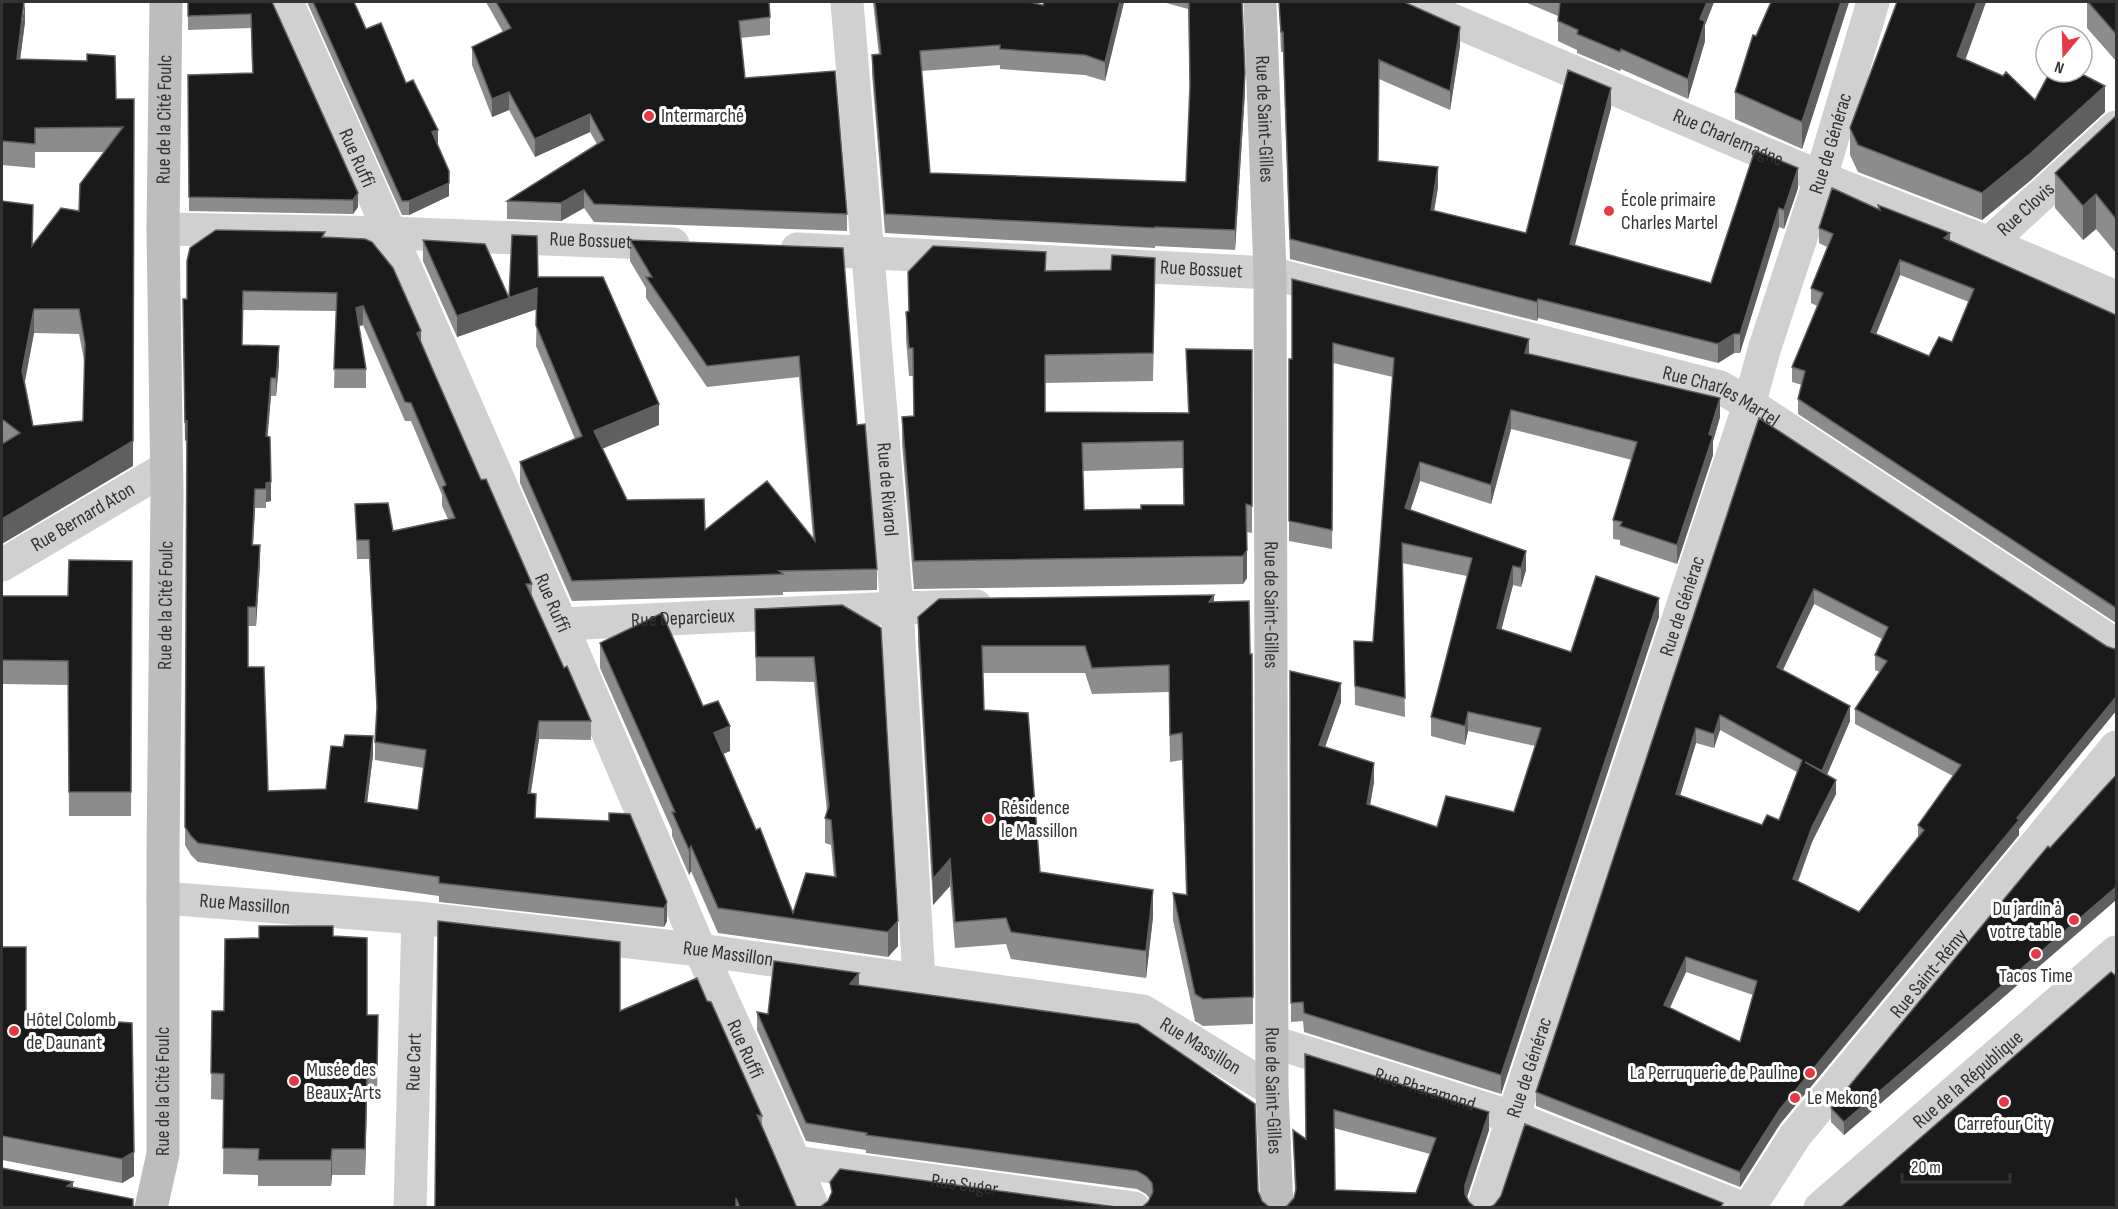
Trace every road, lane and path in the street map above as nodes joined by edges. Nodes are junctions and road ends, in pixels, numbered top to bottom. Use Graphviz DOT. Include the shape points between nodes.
graph roads {
  1 [pos="166,2"];
  2 [pos="287,2"];
  3 [pos="847,2"];
  4 [pos="1260,2"];
  5 [pos="1410,2"];
  6 [pos="1873,2"];
  7 [pos="2116,127"];
  8 [pos="1821,177"];
  9 [pos="162,229"];
  10 [pos="391,234"];
  11 [pos="1989,243"];
  12 [pos="700,245"];
  13 [pos="772,248"];
  14 [pos="867,251"];
  15 [pos="1270,273"];
  16 [pos="2116,297"];
  17 [pos="1749,405"];
  18 [pos="166,468"];
  19 [pos="2,565"];
  20 [pos="1004,606"];
  21 [pos="897,608"];
  22 [pos="563,624"];
  23 [pos="2116,645"];
  24 [pos="2116,747"];
  25 [pos="163,898"];
  26 [pos="418,918"];
  27 [pos="700,950"];
  28 [pos="2111,965"];
  29 [pos="919,979"];
  30 [pos="1273,1042"];
  31 [pos="1272,1090"];
  32 [pos="1512,1117"];
  33 [pos="795,1162"];
  34 [pos="117,1201"];
  35 [pos="151,1207"];
  36 [pos="410,1208"];
  37 [pos="813,1208"];
  38 [pos="1134,1208"];
  39 [pos="1277,1208"];
  40 [pos="1483,1208"];
  41 [pos="1742,1208"];
  42 [pos="1749,1208"];
  43 [pos="1820,1208"];
  1 -- 9 [label="street, Rue de la Cité Foulc"];
  2 -- 10 [label="street, Rue Ruffi"];
  3 -- 14 [label="street, Rue de Rivarol"];
  4 -- 15 [label="street, Rue de Saint-Gilles"];
  5 -- 8 [label="street, Rue Charlemagne"];
  6 -- 8 [label="street, Rue de Générac"];
  7 -- 11 [label="street, Rue Clovis"];
  8 -- 11 [label="street, Rue Charlemagne"];
  8 -- 17 [label="street, Rue de Générac"];
  9 -- 10 [label="street, Rue Bossuet"];
  9 -- 18 [label="street, Rue de la Cité Foulc"];
  10 -- 12 [label="street, Rue Bossuet"];
  10 -- 22 [label="street, Rue Ruffi"];
  11 -- 16 [label="street, Rue Charlemagne"];
  13 -- 14 [label="street, Rue Bossuet"];
  14 -- 15 [label="street, Rue Bossuet"];
  14 -- 21 [label="street, Rue de Rivarol"];
  15 -- 17 [label="street, Rue Charles Martel" via="1720,387"];
  15 -- 30 [label="street, Rue de Saint-Gilles" via="1257,602"];
  17 -- 23 [label="street, Rue Charles Martel"];
  17 -- 32 [label="street, Rue de Générac"];
  18 -- 19 [label="street, Rue Bernard Aton"];
  18 -- 25 [label="street, Rue de la Cité Foulc"];
  20 -- 21 [label="street, Rue Deparcieux"];
  21 -- 22 [label="street, Rue Deparcieux"];
  21 -- 29 [label="street, Rue de Rivarol"];
  22 -- 27 [label="street, Rue Ruffi"];
  24 -- 42 [label="street, Rue Saint-Rémy" via="1795,1136"];
  25 -- 26 [label="street, Rue Massillon"];
  25 -- 35 [label="street, Rue de la Cité Foulc" via="163,1154"];
  26 -- 27 [label="street, Rue Massillon"];
  26 -- 36 [label="street, Rue Cart"];
  27 -- 29 [label="street, Rue Massillon"];
  27 -- 33 [label="street, Rue Ruffi"];
  28 -- 43 [label="street, Rue de la République"];
  29 -- 31 [label="street, Rue Massillon" via="1143,1011"];
  30 -- 31 [label="street, Rue de Saint-Gilles"];
  30 -- 32 [label="street, Rue Pharamond"];
  31 -- 39 [label="street, Rue de Saint-Gilles"];
  32 -- 40 [label="street, Rue de Générac"];
  32 -- 41 [label="street, Rue Pharamond"];
  33 -- 37 [label="street, Rue Ruffi"];
  33 -- 38 [label="street, Rue Suger"];
  34 -- 35 [label="street"];
}
